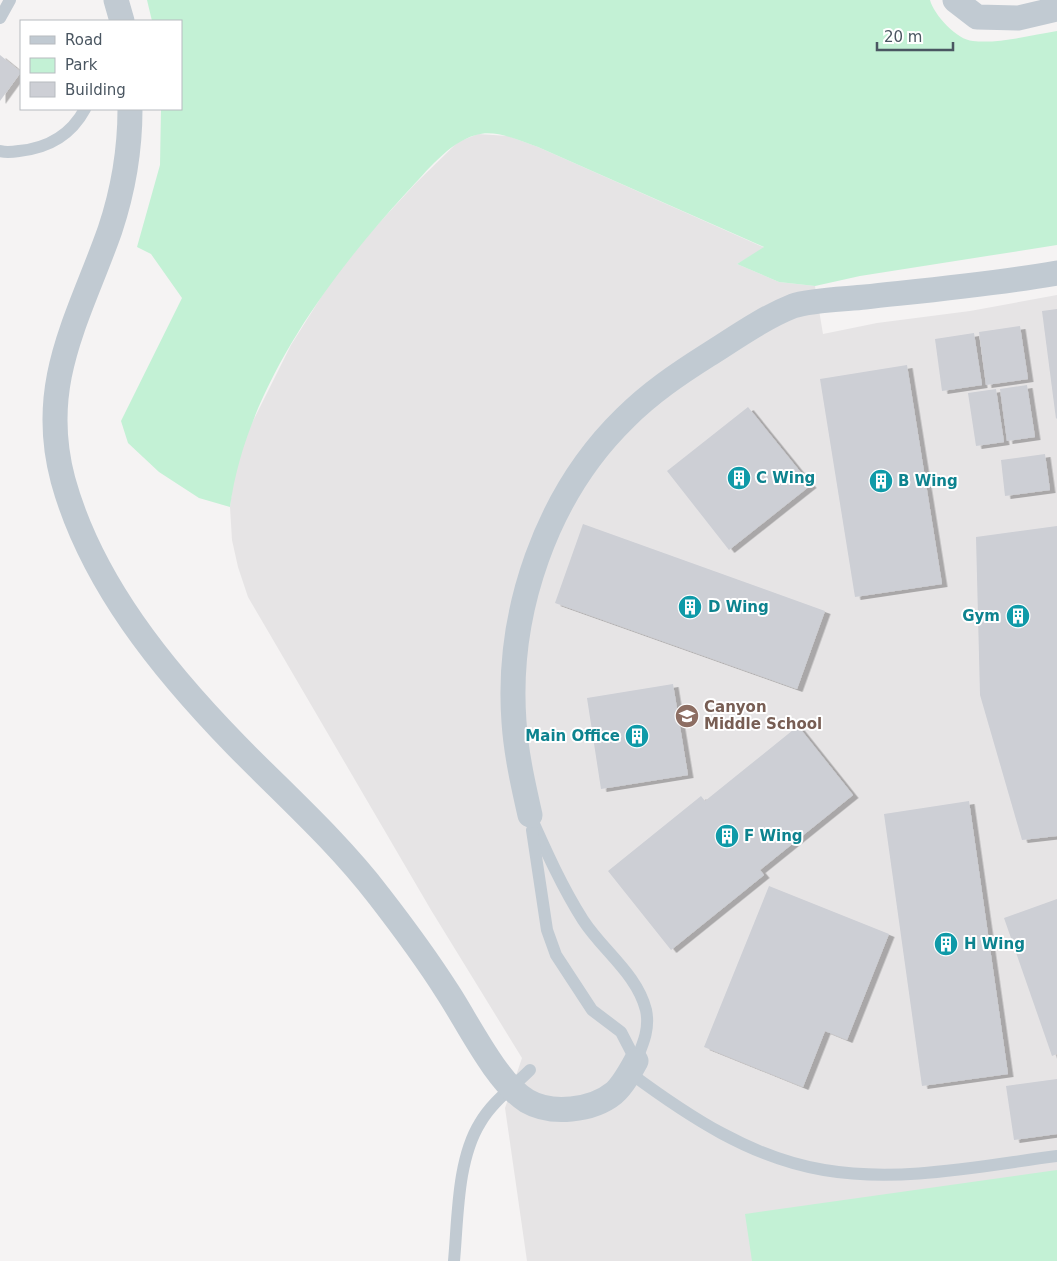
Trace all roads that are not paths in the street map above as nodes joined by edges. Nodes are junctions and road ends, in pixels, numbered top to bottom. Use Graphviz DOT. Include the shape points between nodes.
graph roads {
  1 [pos="10,0"];
  2 [pos="116,0"];
  3 [pos="955,0"];
  4 [pos="1057,10"];
  5 [pos="0,18"];
  6 [pos="122,20"];
  7 [pos="85,110"];
  8 [pos="130,110"];
  9 [pos="0,151"];
  10 [pos="1057,273"];
  11 [pos="530,815"];
  12 [pos="633,1067"];
  13 [pos="530,1070"];
  14 [pos="512,1087"];
  15 [pos="1057,1156"];
  16 [pos="454,1261"];
  1 -- 5 [label="lane"];
  2 -- 6 [label="street"];
  3 -- 4 [label="street" via="977,17 1018,18"];
  7 -- 9 [label="lane" via="58,141 34,150"];
  8 -- 14 [label="street" via="120,197 64,349 54,410 62,476 83,538 97,568 122,607 192,698 377,893"];
  10 -- 11 [label="street" via="795,305 754,326 671,378 625,418 575,480 554,520 524,597 513,683 513,721"];
  11 -- 12 [label="lane" via="546,930 556,955 592,1010 621,1032"];
  11 -- 12 [label="lane" via="563,886 584,922 638,988 646,1011 647,1036"];
  12 -- 14 [label="street" via="613,1094 590,1105 563,1110 526,1100"];
  12 -- 15 [label="lane" via="679,1109 725,1136 770,1156 824,1170 877,1175 931,1173"];
  13 -- 14 [label="lane"];
  14 -- 16 [label="lane" via="479,1123 465,1157"];
}
